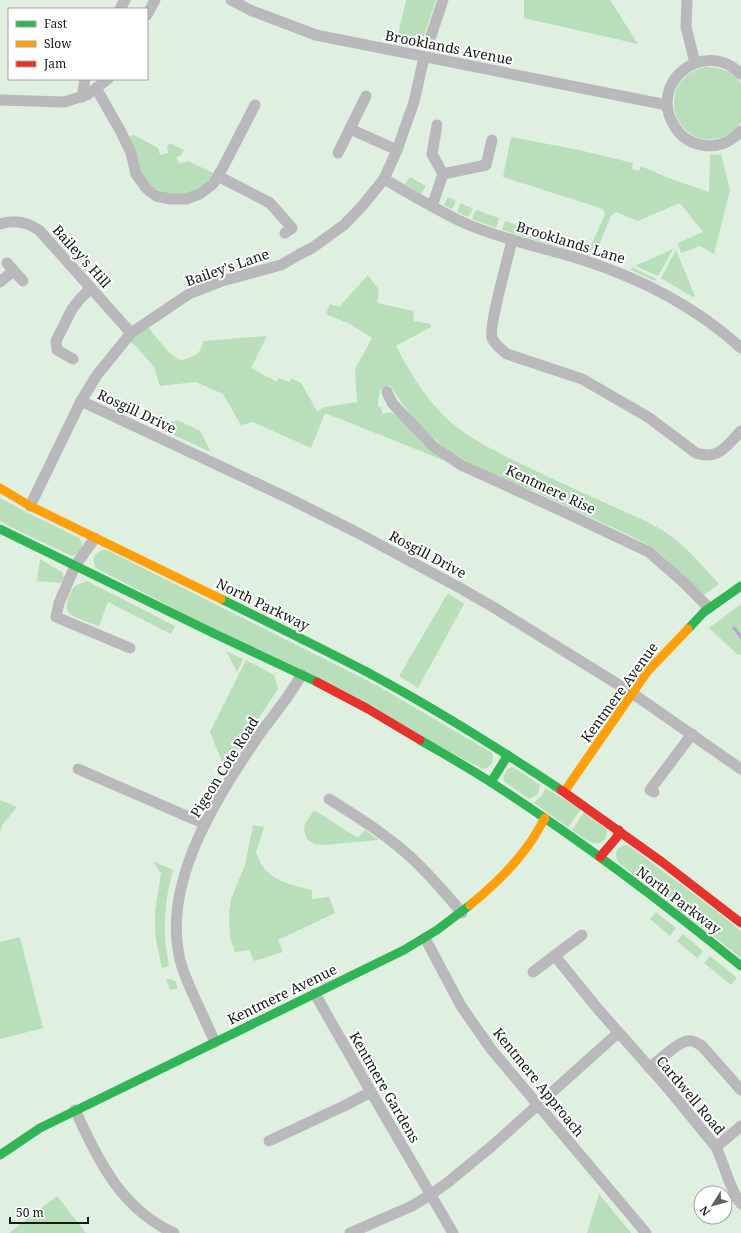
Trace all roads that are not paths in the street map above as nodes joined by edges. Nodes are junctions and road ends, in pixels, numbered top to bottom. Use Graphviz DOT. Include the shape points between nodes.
graph roads {
  1 [pos="155,0"];
  2 [pos="231,0"];
  3 [pos="443,0"];
  4 [pos="686,0"];
  5 [pos="148,13"];
  6 [pos="430,39"];
  7 [pos="424,57"];
  8 [pos="695,63"];
  9 [pos="741,74"];
  10 [pos="85,80"];
  11 [pos="107,80"];
  12 [pos="96,88"];
  13 [pos="366,96"];
  14 [pos="82,97"];
  15 [pos="0,100"];
  16 [pos="667,105"];
  17 [pos="255,106"];
  18 [pos="437,125"];
  19 [pos="350,129"];
  20 [pos="741,131"];
  21 [pos="492,140"];
  22 [pos="397,150"];
  23 [pos="338,153"];
  24 [pos="443,174"];
  25 [pos="218,176"];
  26 [pos="384,179"];
  27 [pos="432,206"];
  28 [pos="0,224"];
  29 [pos="285,233"];
  30 [pos="512,240"];
  31 [pos="22,281"];
  32 [pos="0,282"];
  33 [pos="91,288"];
  34 [pos="131,333"];
  35 [pos="741,348"];
  36 [pos="73,359"];
  37 [pos="387,392"];
  38 [pos="81,401"];
  39 [pos="741,431"];
  40 [pos="0,488"];
  41 [pos="30,506"];
  42 [pos="0,529"];
  43 [pos="95,538"];
  44 [pos="75,566"];
  45 [pos="741,586"];
  46 [pos="709,608"];
  47 [pos="130,648"];
  48 [pos="302,674"];
  49 [pos="632,693"];
  50 [pos="692,734"];
  51 [pos="508,755"];
  52 [pos="78,769"];
  53 [pos="741,769"];
  54 [pos="491,782"];
  55 [pos="564,792"];
  56 [pos="654,792"];
  57 [pos="329,799"];
  58 [pos="545,818"];
  59 [pos="205,824"];
  60 [pos="619,830"];
  61 [pos="600,857"];
  62 [pos="462,913"];
  63 [pos="741,923"];
  64 [pos="582,935"];
  65 [pos="425,938"];
  66 [pos="555,956"];
  67 [pos="741,966"];
  68 [pos="533,972"];
  69 [pos="315,994"];
  70 [pos="618,1033"];
  71 [pos="215,1042"];
  72 [pos="650,1068"];
  73 [pos="741,1090"];
  74 [pos="371,1092"];
  75 [pos="538,1105"];
  76 [pos="75,1110"];
  77 [pos="741,1126"];
  78 [pos="269,1141"];
  79 [pos="716,1147"];
  80 [pos="0,1155"];
  81 [pos="430,1195"];
  82 [pos="741,1204"];
  83 [pos="174,1233"];
  84 [pos="350,1233"];
  85 [pos="453,1233"];
  86 [pos="646,1233"];
  1 -- 5 [label="street"];
  2 -- 7 [label="street, Brooklands Avenue" via="250,10 316,35"];
  3 -- 6 [label="street"];
  4 -- 8 [label="street" via="686,27"];
  7 -- 16 [label="street, Brooklands Avenue"];
  7 -- 22 [label="street, Bailey's Lane" via="414,102"];
  8 -- 9 [label="street" via="706,60 723,62"];
  8 -- 16 [label="street" via="683,69 672,82"];
  10 -- 14 [label="street"];
  11 -- 12 [label="street"];
  12 -- 14 [label="street"];
  12 -- 25 [label="street" via="131,153 136,174 146,188 156,196 186,199 200,194 213,184"];
  13 -- 19 [label="street"];
  14 -- 15 [label="street" via="64,102"];
  16 -- 20 [label="street" via="677,130 698,144 723,144"];
  17 -- 25 [label="street"];
  18 -- 24 [label="street" via="432,154"];
  19 -- 22 [label="street"];
  19 -- 23 [label="street"];
  21 -- 24 [label="street" via="486,165"];
  22 -- 26 [label="street, Bailey's Lane"];
  24 -- 27 [label="street"];
  25 -- 29 [label="street" via="270,203 292,228"];
  26 -- 27 [label="street, Brooklands Lane"];
  26 -- 34 [label="street, Bailey's Lane" via="344,225 312,248 281,264 222,281 189,294"];
  27 -- 30 [label="street, Brooklands Lane" via="470,225"];
  28 -- 33 [label="street, Bailey's Hill" via="18,221 39,230"];
  30 -- 35 [label="street, Brooklands Lane" via="627,275 668,295 704,317"];
  30 -- 39 [label="street" via="492,321 491,337 507,354 582,379 648,417 703,455 710,456 722,451"];
  31 -- 32 [label="street" via="10,267"];
  33 -- 34 [label="street, Bailey's Hill"];
  33 -- 36 [label="street" via="72,309 56,341 57,350"];
  34 -- 38 [label="street, Bailey's Lane" via="97,375"];
  37 -- 46 [label="street, Kentmere Rise" via="392,403 429,442 461,465 649,552"];
  38 -- 41 [label="street, Bailey's Lane"];
  38 -- 49 [label="street, Rosgill Drive" via="358,533 493,607"];
  40 -- 41 [label="street, North Parkway"];
  41 -- 43 [label="street, North Parkway"];
  42 -- 44 [label="street, North Parkway"];
  43 -- 44 [label="street"];
  43 -- 51 [label="street, North Parkway" via="327,652 413,698"];
  44 -- 47 [label="street" via="59,603 56,617"];
  44 -- 48 [label="street, North Parkway"];
  45 -- 46 [label="street, Kentmere Avenue"];
  46 -- 49 [label="street, Kentmere Avenue" via="664,653"];
  48 -- 54 [label="street, North Parkway" via="368,709"];
  48 -- 59 [label="street, Pigeon Cote Road" via="232,776"];
  49 -- 50 [label="street, Rosgill Drive"];
  49 -- 55 [label="street, Kentmere Avenue"];
  50 -- 53 [label="street, Rosgill Drive"];
  50 -- 56 [label="street" via="650,790"];
  51 -- 54 [label="street"];
  51 -- 55 [label="street, North Parkway"];
  52 -- 59 [label="street"];
  54 -- 58 [label="street, North Parkway"];
  55 -- 60 [label="street, North Parkway"];
  57 -- 62 [label="street" via="359,817 417,863"];
  58 -- 61 [label="street, North Parkway"];
  58 -- 62 [label="street, Kentmere Avenue" via="521,855 493,886"];
  59 -- 71 [label="street, Pigeon Cote Road" via="180,890 176,939 183,970"];
  60 -- 61 [label="street" via="617,837"];
  60 -- 63 [label="street, North Parkway"];
  61 -- 67 [label="street, North Parkway"];
  62 -- 65 [label="street, Kentmere Avenue"];
  64 -- 66 [label="street"];
  65 -- 69 [label="street, Kentmere Avenue"];
  65 -- 75 [label="street, Kentmere Approach" via="461,1006 491,1049"];
  66 -- 68 [label="street"];
  66 -- 70 [label="street, Cardwell Road"];
  69 -- 71 [label="street, Kentmere Avenue"];
  69 -- 74 [label="street, Kentmere Gardens"];
  70 -- 72 [label="street, Cardwell Road"];
  70 -- 75 [label="street"];
  71 -- 76 [label="street, Kentmere Avenue"];
  72 -- 73 [label="street" via="677,1045 693,1041 702,1046"];
  72 -- 79 [label="street, Cardwell Road"];
  74 -- 78 [label="street"];
  74 -- 81 [label="street, Kentmere Gardens"];
  75 -- 81 [label="street" via="492,1146"];
  75 -- 86 [label="street, Kentmere Approach"];
  76 -- 80 [label="street, Kentmere Avenue" via="40,1128"];
  76 -- 83 [label="street" via="112,1180 131,1203"];
  77 -- 79 [label="street"];
  79 -- 82 [label="street, Cardwell Road"];
  81 -- 84 [label="street" via="412,1206"];
  81 -- 85 [label="street, Kentmere Gardens"];
}
